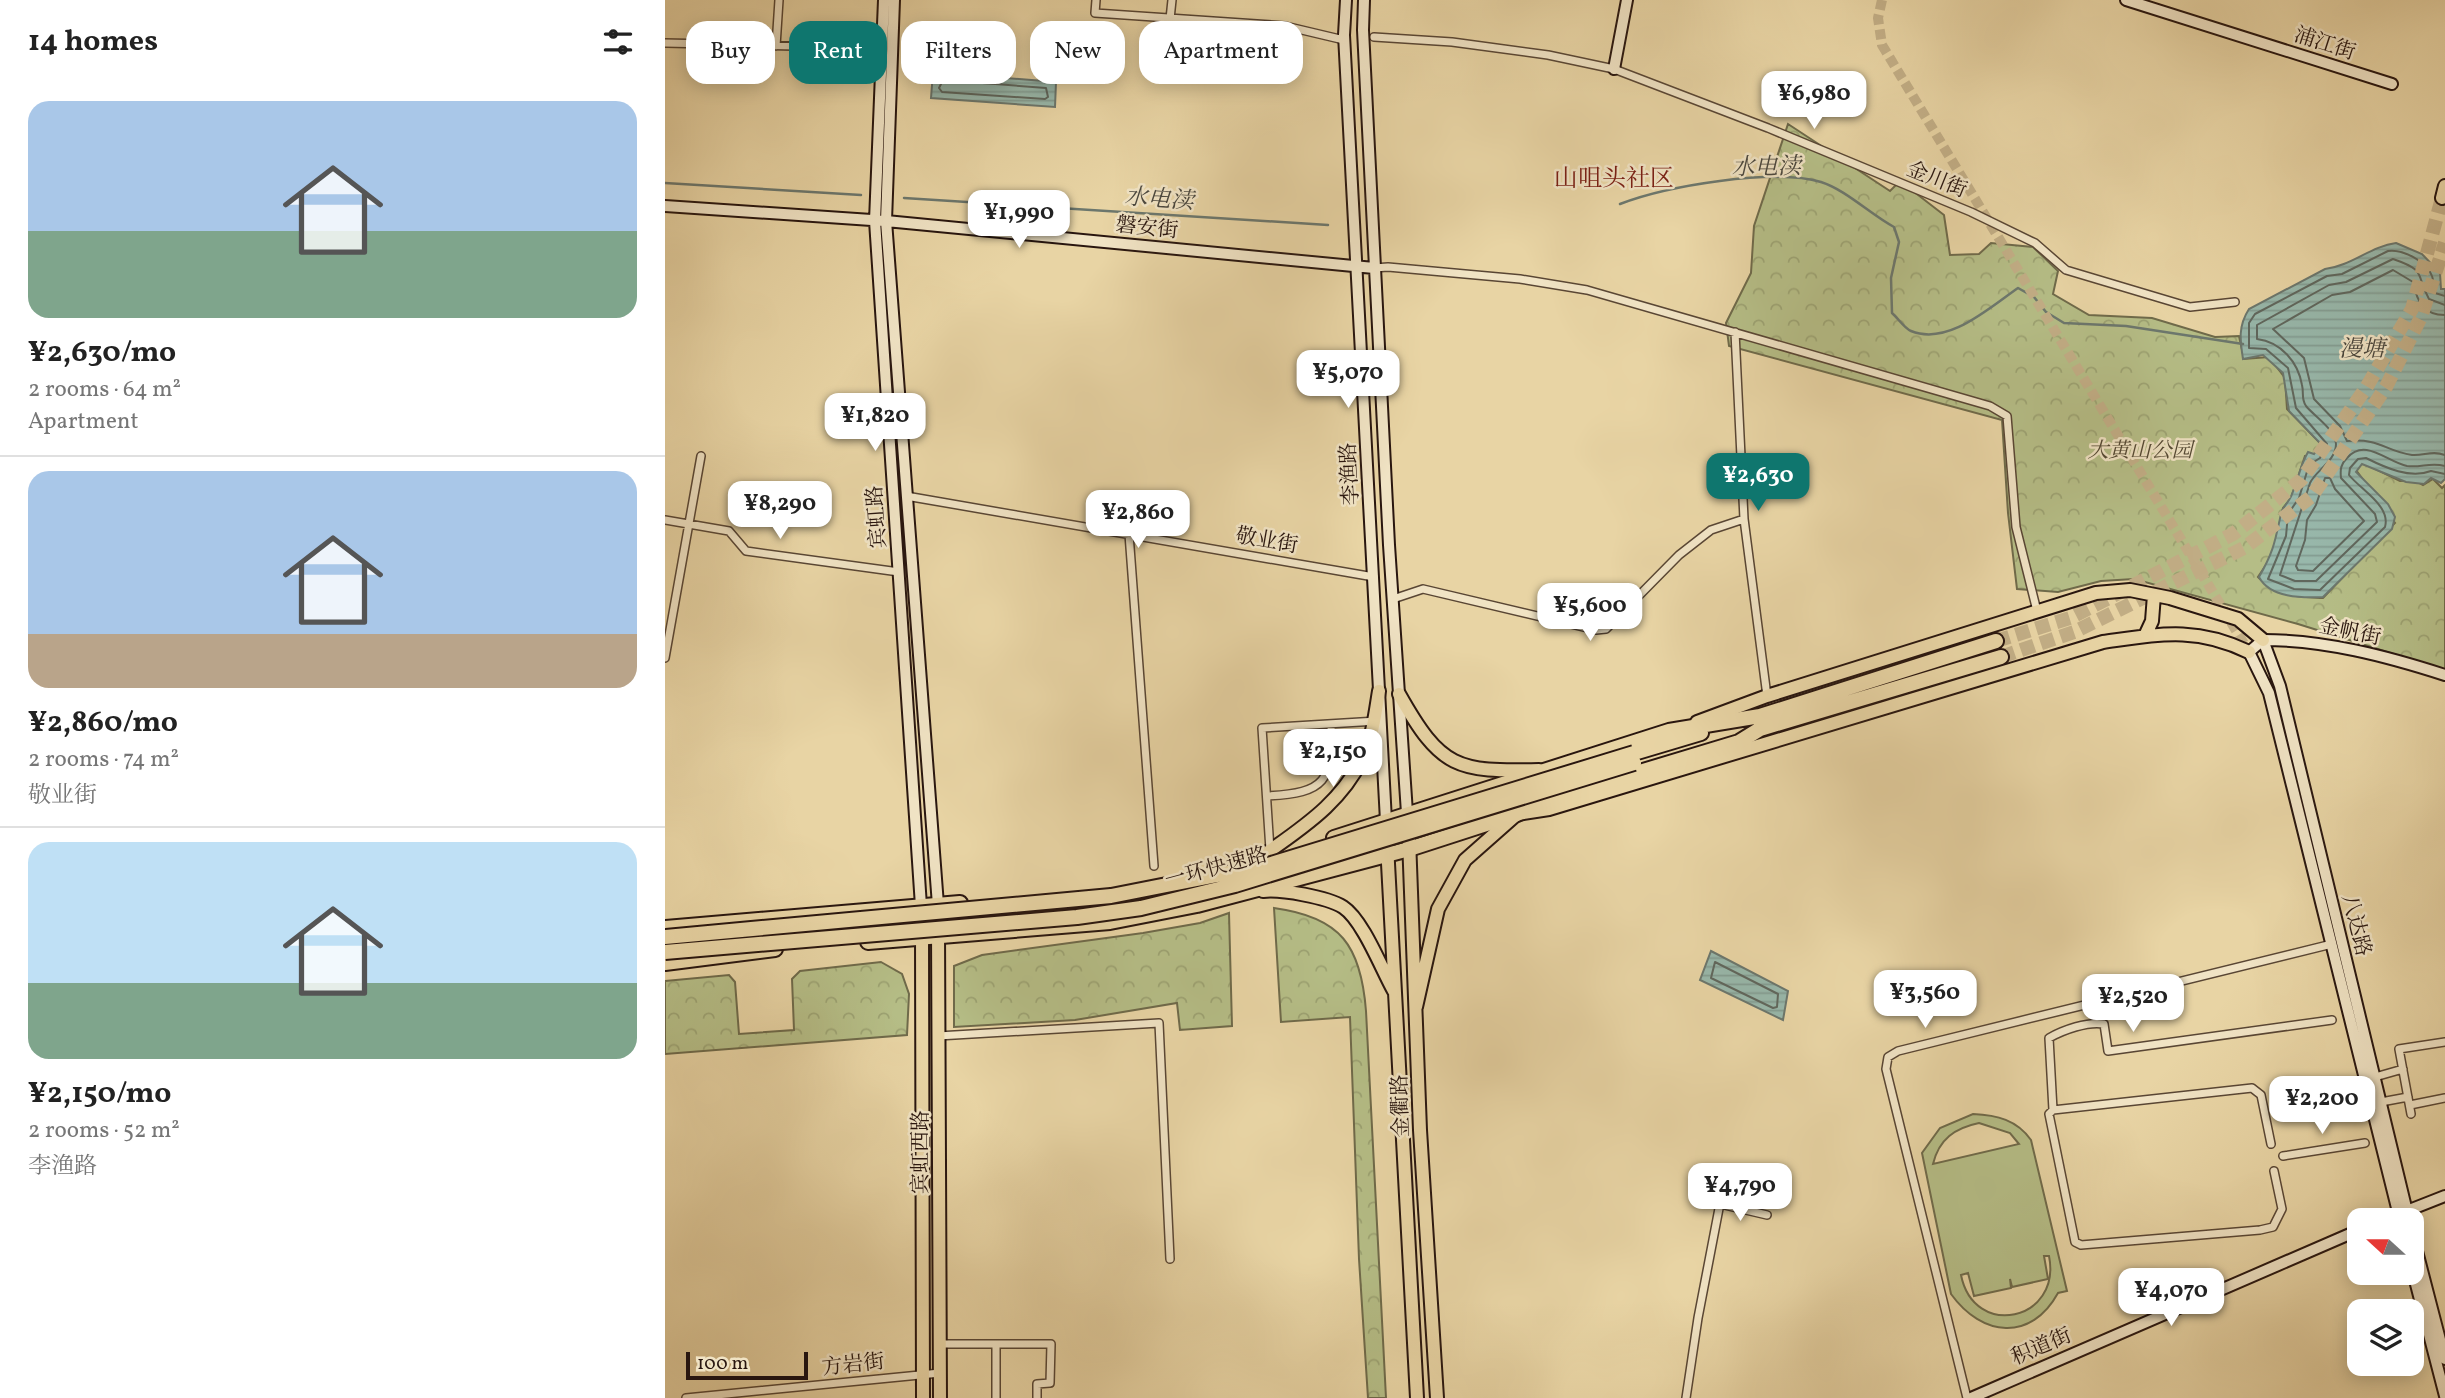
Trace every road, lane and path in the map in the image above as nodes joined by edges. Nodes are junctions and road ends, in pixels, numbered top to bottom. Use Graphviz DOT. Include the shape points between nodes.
graph roads {
  1 [pos="779,0"];
  2 [pos="884,0"];
  3 [pos="894,0"];
  4 [pos="1096,0"];
  5 [pos="1172,0"];
  6 [pos="1346,0"];
  7 [pos="1364,0"];
  8 [pos="1627,0"];
  9 [pos="2126,0"];
  10 [pos="1170,19"];
  11 [pos="883,21"];
  12 [pos="1374,37"];
  13 [pos="1344,40"];
  14 [pos="665,43"];
  15 [pos="776,46"];
  16 [pos="789,46"];
  17 [pos="1614,69"];
  18 [pos="882,84"];
  19 [pos="2392,85"];
  20 [pos="665,206"];
  21 [pos="881,221"];
  22 [pos="1356,267"];
  23 [pos="1374,268"];
  24 [pos="2235,302"];
  25 [pos="1735,332"];
  26 [pos="701,456"];
  27 [pos="907,496"];
  28 [pos="1744,519"];
  29 [pos="665,520"];
  30 [pos="689,524"];
  31 [pos="1129,534"];
  32 [pos="899,572"];
  33 [pos="1374,576"];
  34 [pos="2154,595"];
  35 [pos="1393,599"];
  36 [pos="2037,611"];
  37 [pos="2145,636"];
  38 [pos="2263,640"];
  39 [pos="1996,642"];
  40 [pos="2249,652"];
  41 [pos="2001,657"];
  42 [pos="665,659"];
  43 [pos="2445,675"];
  44 [pos="1380,691"];
  45 [pos="1399,694"];
  46 [pos="1767,696"];
  47 [pos="1377,721"];
  48 [pos="1760,722"];
  49 [pos="1331,724"];
  50 [pos="1669,731"];
  51 [pos="1634,758"];
  52 [pos="1553,769"];
  53 [pos="1267,796"];
  54 [pos="1407,813"];
  55 [pos="1517,814"];
  56 [pos="1386,821"];
  57 [pos="1409,849"];
  58 [pos="1271,850"];
  59 [pos="1388,855"];
  60 [pos="1255,861"];
  61 [pos="1154,866"];
  62 [pos="1245,893"];
  63 [pos="938,905"];
  64 [pos="921,906"];
  65 [pos="665,928"];
  66 [pos="938,936"];
  67 [pos="665,937"];
  68 [pos="922,937"];
  69 [pos="2332,944"];
  70 [pos="665,952"];
  71 [pos="665,963"];
  72 [pos="1395,993"];
  73 [pos="1416,1007"];
  74 [pos="2332,1020"];
  75 [pos="938,1036"];
  76 [pos="2445,1042"];
  77 [pos="2403,1069"];
  78 [pos="2375,1077"];
  79 [pos="2445,1098"];
  80 [pos="2381,1102"];
  81 [pos="2410,1105"];
  82 [pos="2053,1110"];
  83 [pos="2365,1143"];
  84 [pos="2271,1144"];
  85 [pos="2283,1156"];
  86 [pos="2274,1171"];
  87 [pos="1726,1172"];
  88 [pos="2445,1196"];
  89 [pos="1720,1204"];
  90 [pos="2402,1208"];
  91 [pos="2402,1208"];
  92 [pos="2420,1208"];
  93 [pos="1767,1215"];
  94 [pos="2347,1235"];
  95 [pos="1170,1259"];
  96 [pos="2424,1278"];
  97 [pos="2416,1285"];
  98 [pos="940,1344"];
  99 [pos="996,1344"];
  100 [pos="2445,1359"];
  101 [pos="940,1373"];
  102 [pos="923,1374"];
  103 [pos="2445,1396"];
  104 [pos="686,1398"];
  105 [pos="923,1398"];
  106 [pos="940,1398"];
  107 [pos="996,1398"];
  108 [pos="1037,1398"];
  109 [pos="1417,1398"];
  110 [pos="1437,1398"];
  111 [pos="1686,1398"];
  112 [pos="1969,1398"];
  1 -- 15 [label="street"];
  2 -- 11 [label="main road, 宾虹路"];
  3 -- 21 [label="main road, 宾虹路"];
  4 -- 10 [label="street" via="1095,13"];
  5 -- 10 [label="street"];
  6 -- 13 [label="main road, 李渔路"];
  7 -- 23 [label="main road, 李渔路"];
  8 -- 17 [label="main road"];
  9 -- 19 [label="main road, 浦江街"];
  10 -- 13 [label="street" via="1285,26"];
  12 -- 17 [label="street, 金川街" via="1452,42"];
  13 -- 22 [label="main road, 李渔路"];
  14 -- 15 [label="street"];
  15 -- 16 [label="street"];
  17 -- 24 [label="street, 金川街" via="1971,212 2035,243 2066,270 2190,307"];
  18 -- 21 [label="main road, 宾虹路"];
  20 -- 21 [label="main road, 磐安街"];
  21 -- 22 [label="main road, 磐安街"];
  21 -- 27 [label="main road, 宾虹路"];
  21 -- 32 [label="main road, 宾虹路"];
  22 -- 23 [label="main road, 磐安街"];
  22 -- 33 [label="main road, 李渔路"];
  23 -- 25 [label="street" via="1520,279 1587,290"];
  23 -- 35 [label="main road, 李渔路"];
  25 -- 28 [label="street"];
  25 -- 36 [label="street" via="1990,406 2007,416 2015,527"];
  26 -- 30 [label="street"];
  27 -- 31 [label="street, 敬业街"];
  27 -- 63 [label="main road, 宾虹路"];
  28 -- 35 [label="street" via="1711,530 1679,555 1606,629 1423,589"];
  28 -- 46 [label="street"];
  29 -- 30 [label="street"];
  30 -- 32 [label="street" via="729,531 746,551"];
  30 -- 42 [label="street"];
  31 -- 33 [label="street, 敬业街"];
  31 -- 61 [label="street"];
  32 -- 64 [label="main road, 宾虹路"];
  33 -- 44 [label="main road, 李渔路"];
  34 -- 36 [label="main road" via="2130,590 2096,593"];
  34 -- 37 [label="main road" via="2152,621"];
  34 -- 38 [label="main road" via="2238,619"];
  35 -- 45 [label="main road, 李渔路"];
  36 -- 46 [label="main road"];
  37 -- 40 [label="main road" via="2204,635"];
  37 -- 55 [label="main road" via="2103,642 1549,809"];
  38 -- 40 [label="main road"];
  38 -- 43 [label="main road, 金帆街" via="2302,640"];
  38 -- 78 [label="main road, 八达路" via="2280,687"];
  39 -- 48 [label="highway"];
  40 -- 69 [label="main road" via="2269,693"];
  41 -- 48 [label="highway"];
  44 -- 47 [label="main road"];
  45 -- 52 [label="main road" via="1423,734 1441,753 1461,764 1485,771"];
  45 -- 54 [label="main road, 李渔路"];
  46 -- 50 [label="main road"];
  47 -- 49 [label="street"];
  47 -- 56 [label="main road"];
  47 -- 58 [label="main road" via="1349,783 1318,817"];
  48 -- 50 [label="highway"];
  48 -- 51 [label="highway, 一环快速路"];
  48 -- 55 [label="highway" via="1739,741 1547,800"];
  49 -- 53 [label="street" via="1328,776 1297,794"];
  49 -- 53 [label="street" via="1262,728"];
  50 -- 52 [label="highway"];
  51 -- 67 [label="highway, 一环快速路, bridge" via="1268,865 1111,896"];
  51 -- 70 [label="highway, 一环快速路, bridge" via="1235,885 1141,908"];
  52 -- 54 [label="highway"];
  53 -- 58 [label="street"];
  54 -- 56 [label="highway"];
  54 -- 57 [label="main road, 金衢路"];
  55 -- 57 [label="highway"];
  55 -- 73 [label="main road" via="1465,860 1450,885 1438,909"];
  56 -- 59 [label="main road, 金衢路"];
  56 -- 60 [label="highway"];
  57 -- 59 [label="highway"];
  57 -- 73 [label="main road, 金衢路"];
  58 -- 60 [label="main road"];
  59 -- 62 [label="highway"];
  59 -- 72 [label="main road, 金衢路"];
  60 -- 63 [label="highway" via="1086,894"];
  62 -- 66 [label="highway" via="1110,922"];
  62 -- 72 [label="main road" via="1270,890 1344,907"];
  63 -- 64 [label="highway"];
  63 -- 66 [label="main road, 宾虹西路"];
  64 -- 65 [label="highway"];
  64 -- 68 [label="main road, 宾虹西路"];
  66 -- 68 [label="highway"];
  66 -- 75 [label="main road, 宾虹西路"];
  68 -- 71 [label="highway"];
  68 -- 102 [label="main road, 宾虹西路"];
  69 -- 90 [label="main road"];
  69 -- 112 [label="street" via="1888,1057 1887,1069"];
  72 -- 109 [label="main road, 金衢路"];
  73 -- 110 [label="main road, 金衢路"];
  74 -- 82 [label="street" via="2108,1051 2104,1024 2058,1033 2049,1038"];
  75 -- 95 [label="street" via="1159,1023"];
  75 -- 98 [label="main road, 宾虹西路"];
  76 -- 77 [label="street" via="2399,1049"];
  77 -- 78 [label="street"];
  77 -- 81 [label="street"];
  78 -- 80 [label="main road, 八达路"];
  79 -- 81 [label="street"];
  80 -- 81 [label="street"];
  80 -- 91 [label="main road, 八达路"];
  82 -- 84 [label="street" via="2252,1088 2261,1095"];
  82 -- 86 [label="street" via="2049,1114 2075,1242 2081,1245 2273,1227 2282,1209"];
  83 -- 85 [label="street"];
  87 -- 89 [label="street"];
  88 -- 92 [label="main road"];
  89 -- 93 [label="street"];
  89 -- 111 [label="street"];
  94 -- 112 [label="main road, 积道街"];
  96 -- 100 [label="main road"];
  97 -- 103 [label="main road"];
  98 -- 99 [label="street"];
  98 -- 101 [label="main road, 宾虹西路"];
  99 -- 107 [label="street"];
  99 -- 108 [label="street" via="1051,1344 1050,1383 1037,1384"];
  101 -- 102 [label="street, 方岩街"];
  101 -- 106 [label="main road, 宾虹西路"];
  102 -- 104 [label="street, 方岩街"];
  102 -- 105 [label="main road, 宾虹西路"];
}
